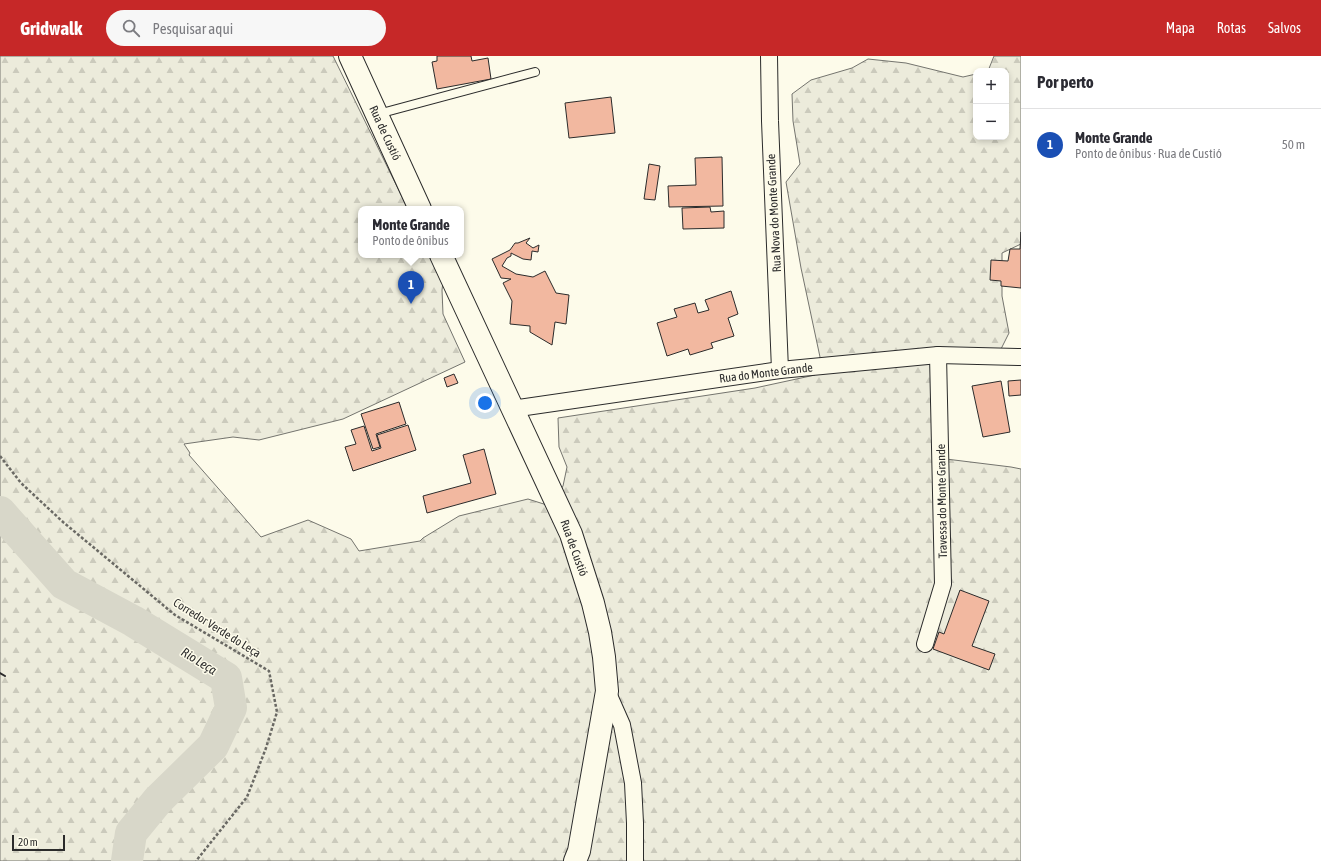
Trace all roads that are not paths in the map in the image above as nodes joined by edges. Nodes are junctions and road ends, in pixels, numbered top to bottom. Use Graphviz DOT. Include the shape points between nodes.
graph roads {
  1 [pos="350,56"];
  2 [pos="769,56"];
  3 [pos="535,72"];
  4 [pos="377,114"];
  5 [pos="419,206"];
  6 [pos="442,258"];
  7 [pos="938,355"];
  8 [pos="1021,357"];
  9 [pos="780,370"];
  10 [pos="512,409"];
  11 [pos="925,644"];
  12 [pos="607,691"];
  13 [pos="575,861"];
  14 [pos="635,861"];
  1 -- 4 [label="main road, Rua de Custió"];
  2 -- 9 [label="street, Rua Nova do Monte Grande"];
  3 -- 4 [label="lane"];
  4 -- 5 [label="main road, Rua de Custió"];
  6 -- 10 [label="main road, Rua de Custió"];
  7 -- 8 [label="street, Rua do Monte Grande"];
  7 -- 9 [label="street, Rua do Monte Grande"];
  7 -- 11 [label="street, Travessa do Monte Grande" via="944,584"];
  9 -- 10 [label="street, Rua do Monte Grande"];
  10 -- 12 [label="main road, Rua de Custió" via="571,534 600,632"];
  12 -- 13 [label="main road, Rua de Custió"];
  12 -- 14 [label="street" via="622,725 633,783"];
}
